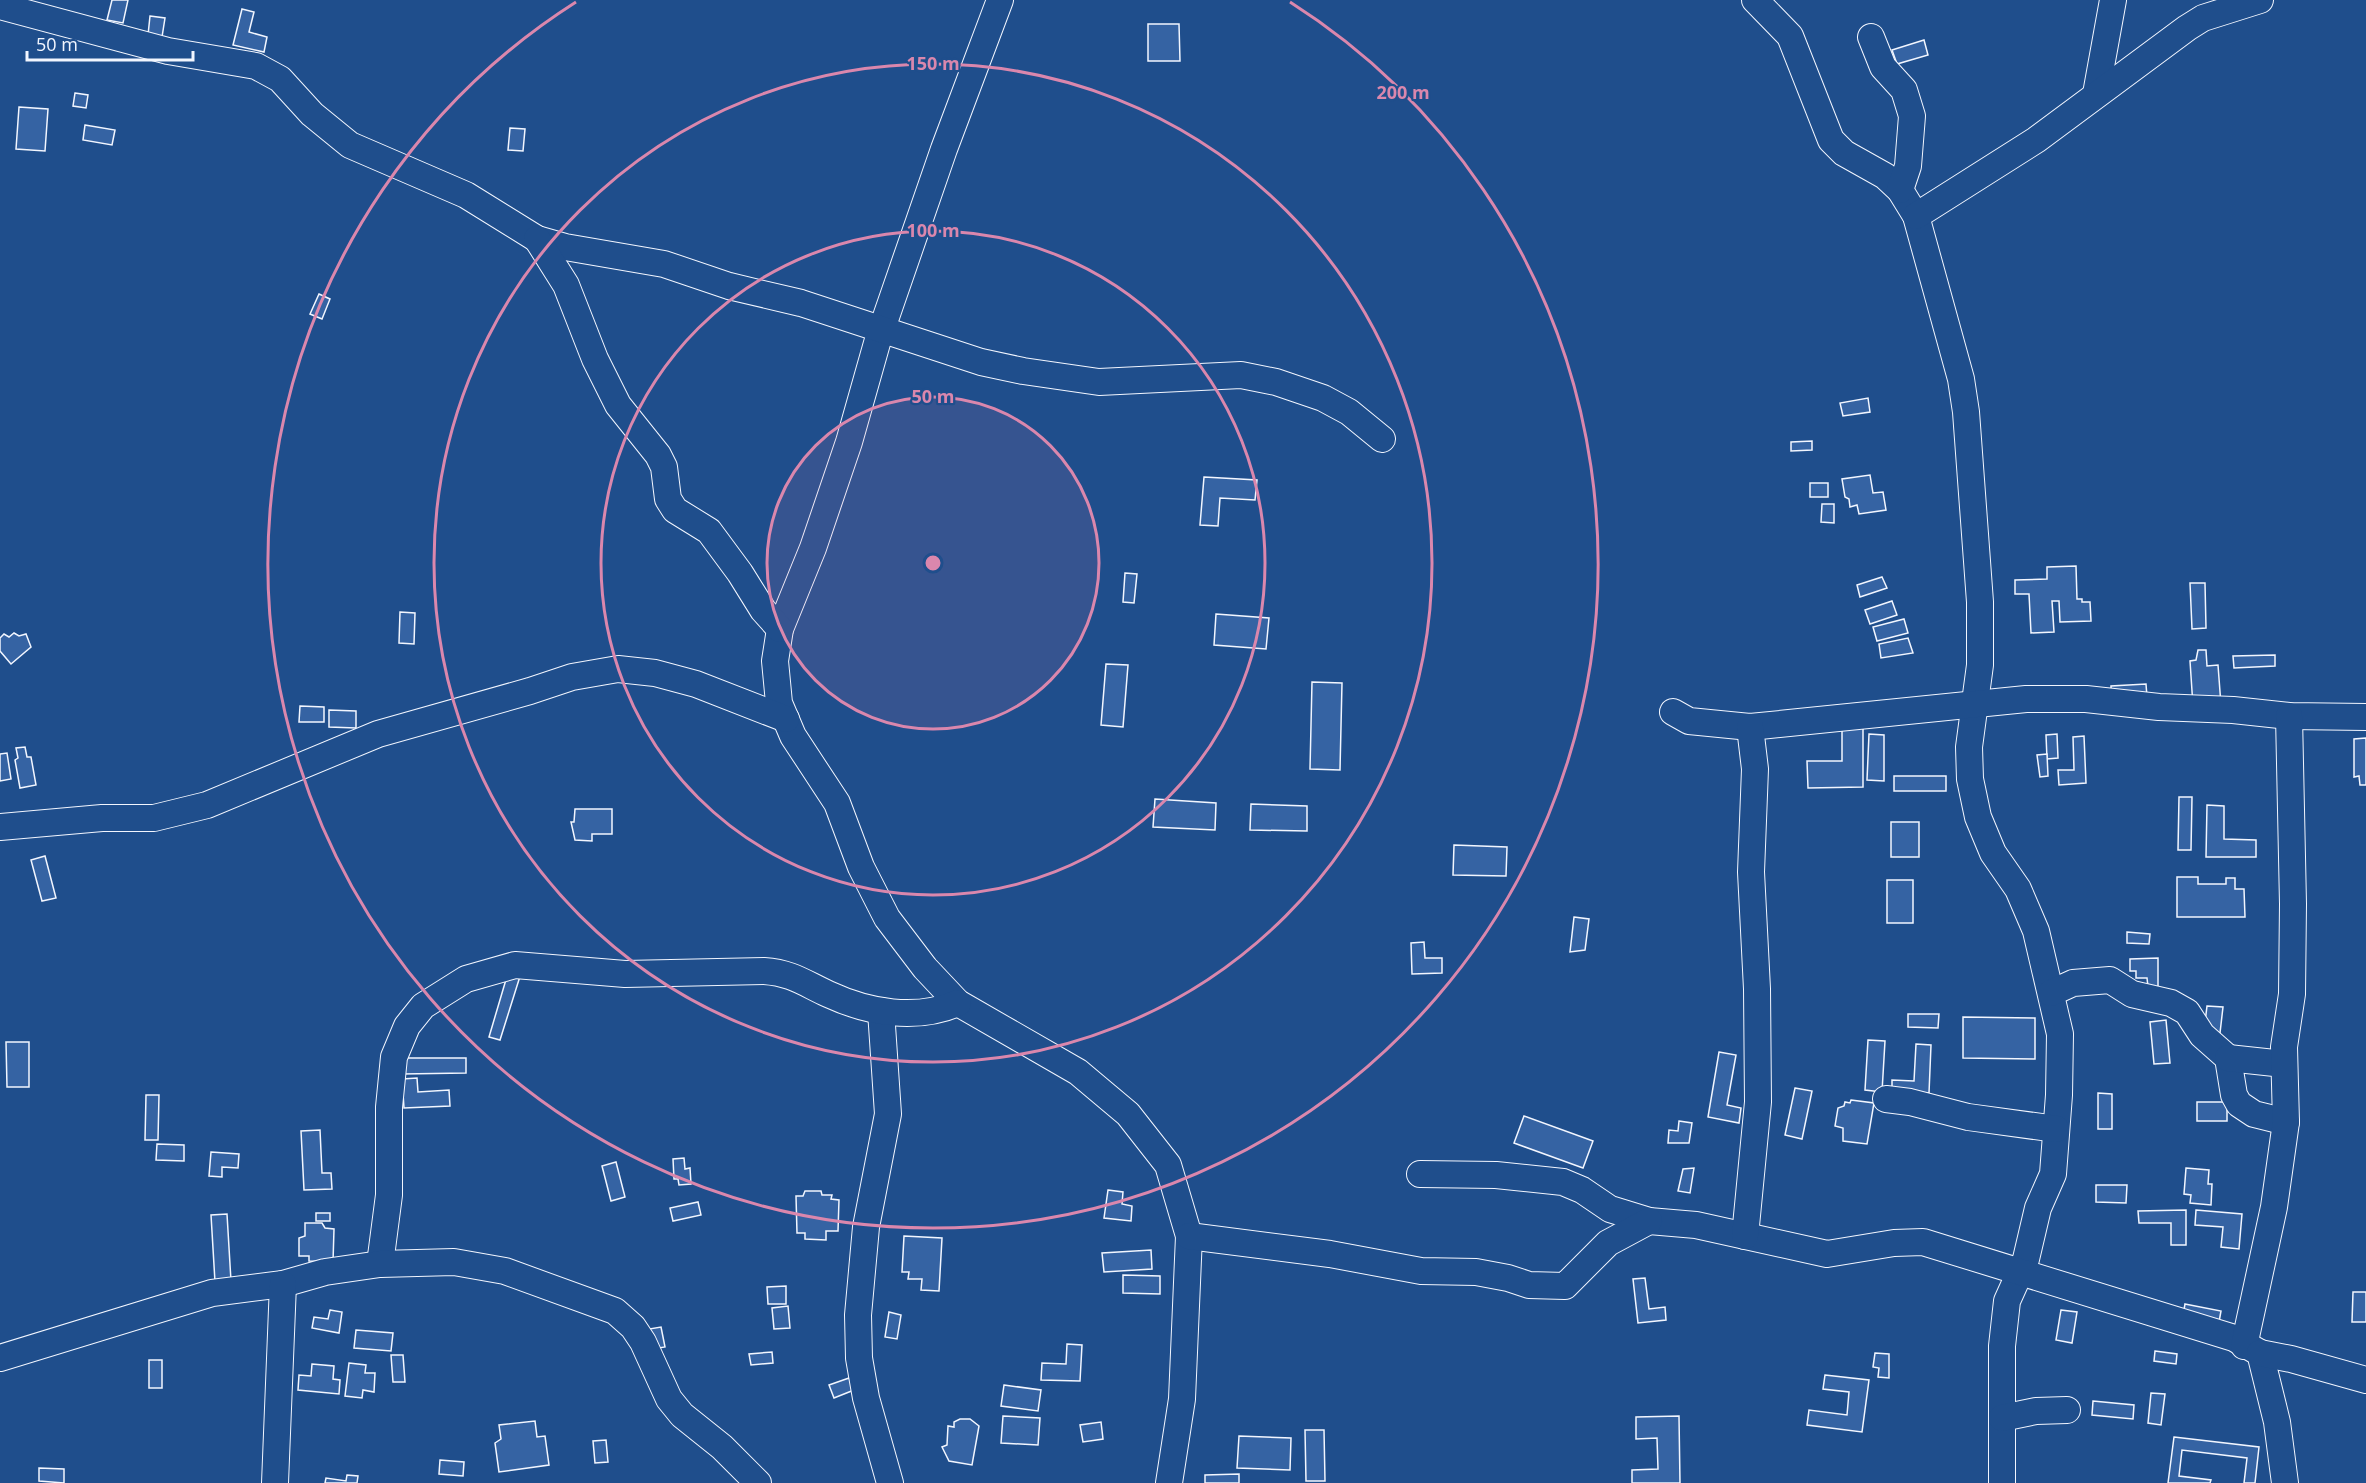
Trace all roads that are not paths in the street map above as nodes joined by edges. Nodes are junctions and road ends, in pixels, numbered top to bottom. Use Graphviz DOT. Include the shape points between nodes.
graph roads {
  1 [pos="1000,0"];
  2 [pos="1755,0"];
  3 [pos="2113,0"];
  4 [pos="2260,0"];
  5 [pos="0,6"];
  6 [pos="1871,37"];
  7 [pos="2096,94"];
  8 [pos="1900,190"];
  9 [pos="1916,216"];
  10 [pos="537,238"];
  11 [pos="881,331"];
  12 [pos="1382,440"];
  13 [pos="780,629"];
  14 [pos="1975,705"];
  15 [pos="1673,712"];
  16 [pos="2289,716"];
  17 [pos="2366,717"];
  18 [pos="786,719"];
  19 [pos="1750,727"];
  20 [pos="0,827"];
  21 [pos="2051,993"];
  22 [pos="958,1003"];
  23 [pos="881,1011"];
  24 [pos="2228,1058"];
  25 [pos="2284,1064"];
  26 [pos="1886,1099"];
  27 [pos="2286,1122"];
  28 [pos="2056,1129"];
  29 [pos="1420,1174"];
  30 [pos="1649,1221"];
  31 [pos="1189,1236"];
  32 [pos="1745,1236"];
  33 [pos="380,1264"];
  34 [pos="2021,1270"];
  35 [pos="282,1284"];
  36 [pos="2252,1350"];
  37 [pos="0,1358"];
  38 [pos="2366,1380"];
  39 [pos="2067,1410"];
  40 [pos="2002,1418"];
  41 [pos="275,1483"];
  42 [pos="758,1483"];
  43 [pos="890,1483"];
  44 [pos="1169,1483"];
  45 [pos="2002,1483"];
  46 [pos="2285,1483"];
  1 -- 11 [label="street"];
  2 -- 8 [label="street" via="1790,36 1831,140"];
  3 -- 7 [label="street"];
  4 -- 7 [label="street" via="2203,18"];
  5 -- 10 [label="street" via="168,51 256,66 280,79 312,114 350,145 466,195"];
  6 -- 8 [label="street" via="1883,67 1904,90 1912,116 1908,166"];
  7 -- 9 [label="street" via="2036,140"];
  8 -- 9 [label="street"];
  9 -- 14 [label="street" via="1961,379 1966,411 1980,602 1980,665"];
  10 -- 11 [label="street" via="565,247 664,264 729,286 801,303"];
  10 -- 13 [label="street" via="566,285 618,405 661,461 668,499 675,510 709,531"];
  11 -- 12 [label="street" via="981,362 1059,378 1128,381 1242,375 1276,382 1323,398 1349,412"];
  11 -- 13 [label="street" via="845,453"];
  13 -- 18 [label="street" via="775,661 779,703"];
  14 -- 16 [label="street" via="2026,699 2086,699"];
  14 -- 19 [label="street"];
  14 -- 21 [label="street" via="1969,747 1970,779 1978,817 1994,853 2018,889 2036,931"];
  15 -- 19 [label="street" via="1689,721"];
  16 -- 17 [label="street"];
  16 -- 25 [label="street" via="2292,994"];
  18 -- 20 [label="street" via="696,684 655,673 618,669 572,677 378,734 207,805 154,818 102,818"];
  18 -- 22 [label="street" via="837,803 861,867 887,918"];
  19 -- 32 [label="street" via="1755,769 1752,912 1758,1102"];
  21 -- 24 [label="street" via="2073,983 2110,980 2132,993 2171,1003 2187,1012 2202,1035"];
  21 -- 28 [label="street" via="2060,1034"];
  22 -- 23 [label="street" via="939,1011"];
  22 -- 31 [label="street" via="1078,1072 1128,1114 1168,1165"];
  23 -- 33 [label="street" via="831,996 786,973 764,971 625,974 515,965 466,979 423,1006 407,1026 394,1057 389,1107 389,1195"];
  23 -- 43 [label="street" via="888,1114 866,1227 858,1347 866,1398"];
  24 -- 25 [label="street"];
  24 -- 27 [label="street" via="2239,1104 2254,1114"];
  25 -- 27 [label="street"];
  26 -- 28 [label="street" via="1910,1101 1968,1118"];
  27 -- 36 [label="street"];
  28 -- 34 [label="street" via="2053,1174 2038,1208"];
  29 -- 30 [label="street" via="1496,1175 1563,1182 1610,1209"];
  30 -- 31 [label="street" via="1608,1243 1565,1286 1550,1287 1476,1272 1421,1271 1330,1254"];
  30 -- 32 [label="street" via="1696,1225"];
  31 -- 44 [label="street" via="1182,1399"];
  32 -- 34 [label="street" via="1827,1254 1923,1242"];
  33 -- 35 [label="street" via="325,1272"];
  33 -- 42 [label="street" via="454,1262 505,1271 615,1311 643,1342 669,1399"];
  34 -- 36 [label="street" via="2234,1338"];
  34 -- 40 [label="street" via="2007,1301 2002,1346"];
  35 -- 37 [label="street" via="212,1293"];
  35 -- 41 [label="street"];
  36 -- 38 [label="street"];
  36 -- 46 [label="street" via="2277,1422"];
  39 -- 40 [label="street"];
  40 -- 45 [label="street"];
}
